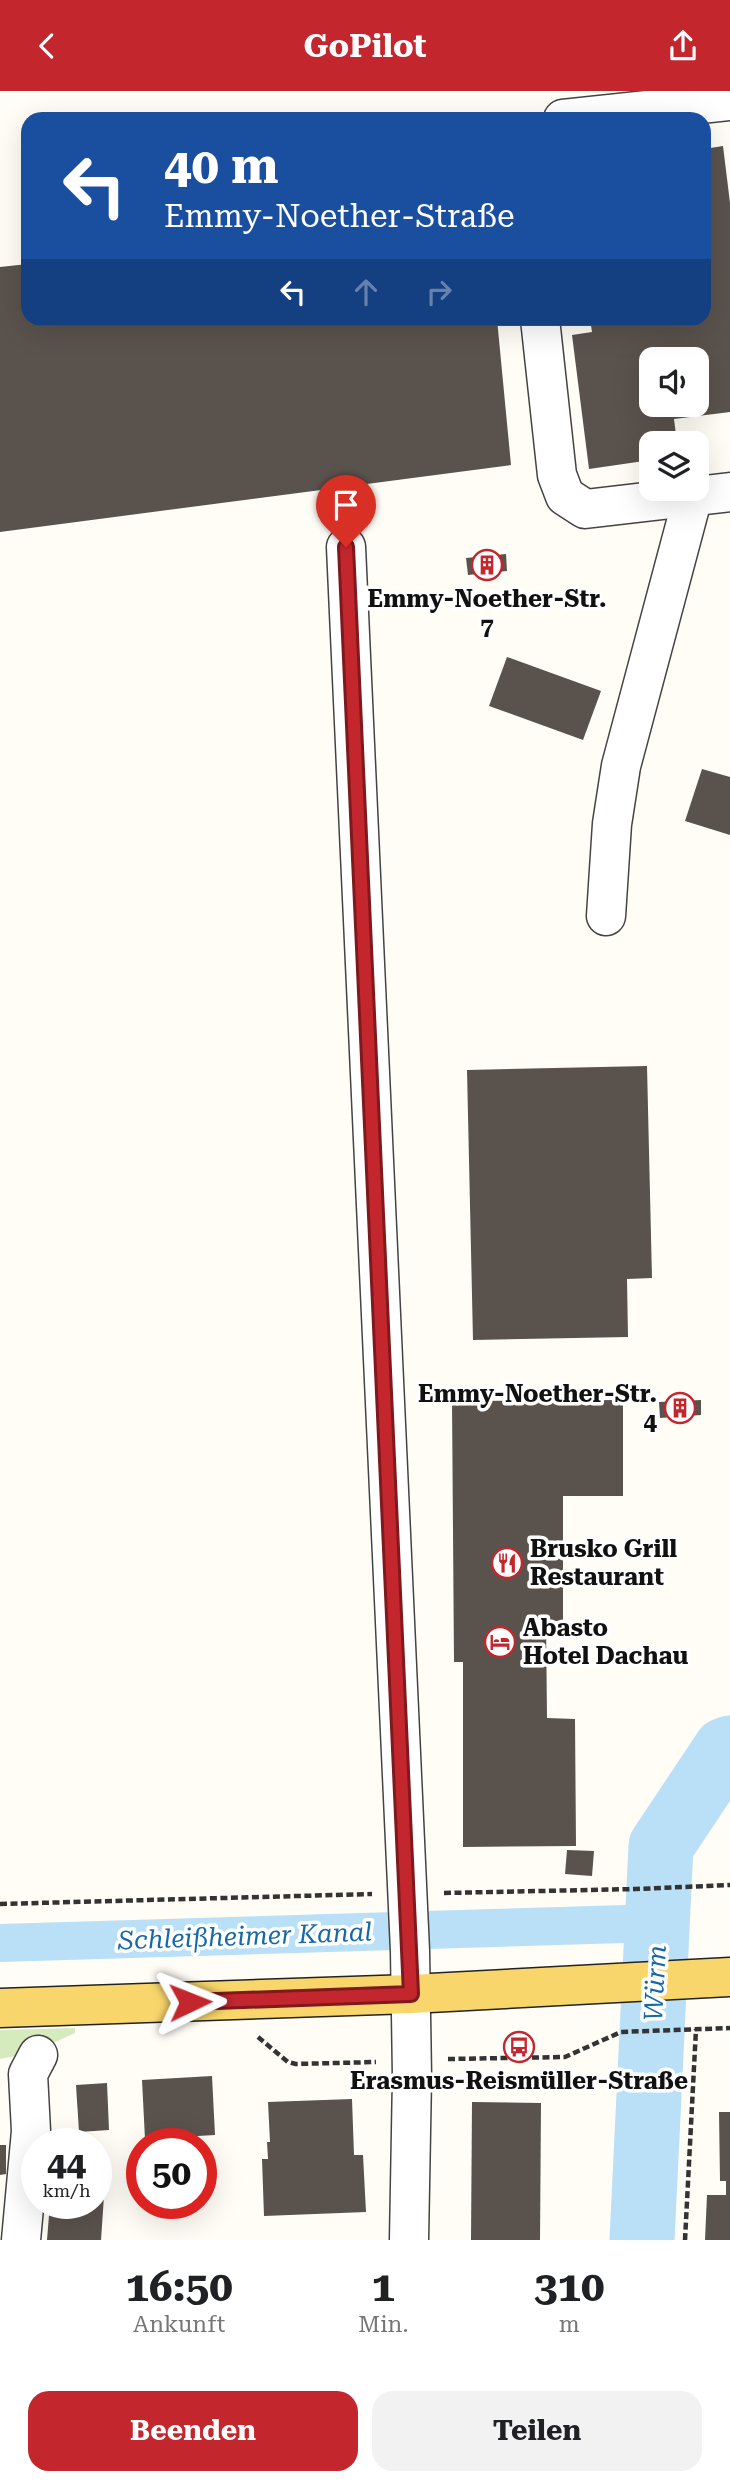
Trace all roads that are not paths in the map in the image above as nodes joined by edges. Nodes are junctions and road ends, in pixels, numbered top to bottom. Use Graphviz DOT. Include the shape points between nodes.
graph roads {
  1 [pos="730,101"];
  2 [pos="628,112"];
  3 [pos="541,326"];
  4 [pos="712,494"];
  5 [pos="346,547"];
  6 [pos="606,916"];
  7 [pos="718,1978"];
  8 [pos="411,1994"];
  9 [pos="0,2008"];
  10 [pos="38,2055"];
  11 [pos="30,2105"];
  12 [pos="21,2240"];
  13 [pos="409,2240"];
  1 -- 2 [label="street"];
  3 -- 4 [label="street" via="557,475 565,496 585,509"];
  4 -- 6 [label="street" via="621,766"];
  5 -- 8 [label="street"];
  7 -- 8 [label="main road"];
  8 -- 9 [label="main road"];
  8 -- 13 [label="street"];
  10 -- 11 [label="street" via="29,2074"];
  11 -- 12 [label="street"];
}
